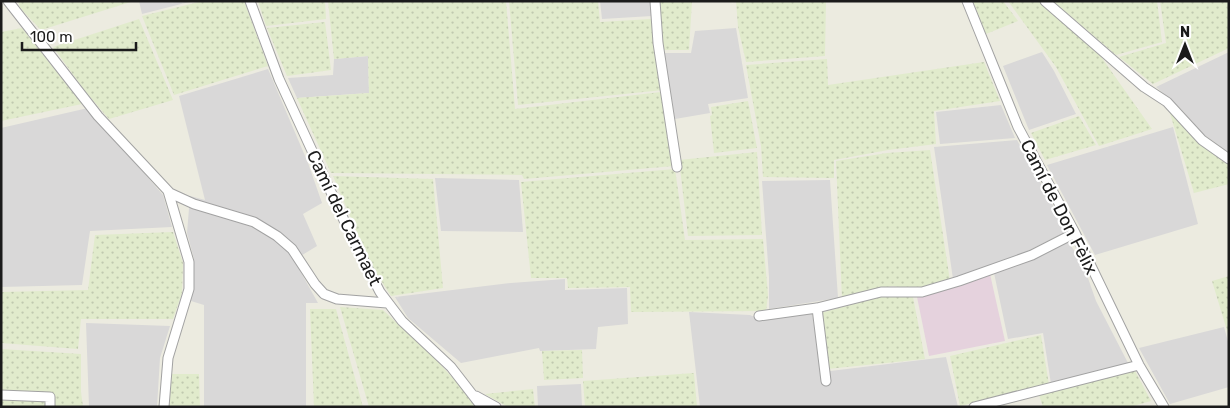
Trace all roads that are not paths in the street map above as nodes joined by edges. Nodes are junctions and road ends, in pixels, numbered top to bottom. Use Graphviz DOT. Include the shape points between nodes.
graph roads {
  1 [pos="8,1"];
  2 [pos="250,1"];
  3 [pos="655,1"];
  4 [pos="967,1"];
  5 [pos="1045,1"];
  6 [pos="1229,159"];
  7 [pos="677,167"];
  8 [pos="168,191"];
  9 [pos="1075,233"];
  10 [pos="387,303"];
  11 [pos="817,308"];
  12 [pos="759,316"];
  13 [pos="1139,365"];
  14 [pos="826,382"];
  15 [pos="473,394"];
  16 [pos="1,395"];
  17 [pos="50,407"];
  18 [pos="164,407"];
  19 [pos="482,407"];
  20 [pos="496,407"];
  21 [pos="974,407"];
  22 [pos="1164,407"];
  1 -- 8 [label="street" via="98,116"];
  2 -- 10 [label="street, Camí del Carmaet" via="279,80 354,242"];
  3 -- 7 [label="street" via="658,43"];
  4 -- 9 [label="street, Camí de Don Fèlix" via="1018,127"];
  5 -- 6 [label="street" via="1144,87 1167,102 1202,140"];
  8 -- 10 [label="street" via="194,204 254,222 277,236 292,248 324,294 337,299"];
  8 -- 18 [label="street" via="189,262 188,289 168,358"];
  9 -- 11 [label="street" via="1032,255 922,292 881,292"];
  9 -- 13 [label="street, Camí de Don Fèlix"];
  10 -- 15 [label="street, Camí del Carmaet" via="402,322 451,367"];
  11 -- 12 [label="street"];
  11 -- 14 [label="street"];
  13 -- 21 [label="street"];
  13 -- 22 [label="street, Camí de Don Fèlix"];
  15 -- 19 [label="street, Camí del Carmaet"];
  15 -- 20 [label="street"];
  16 -- 17 [label="street" via="50,397"];
}
